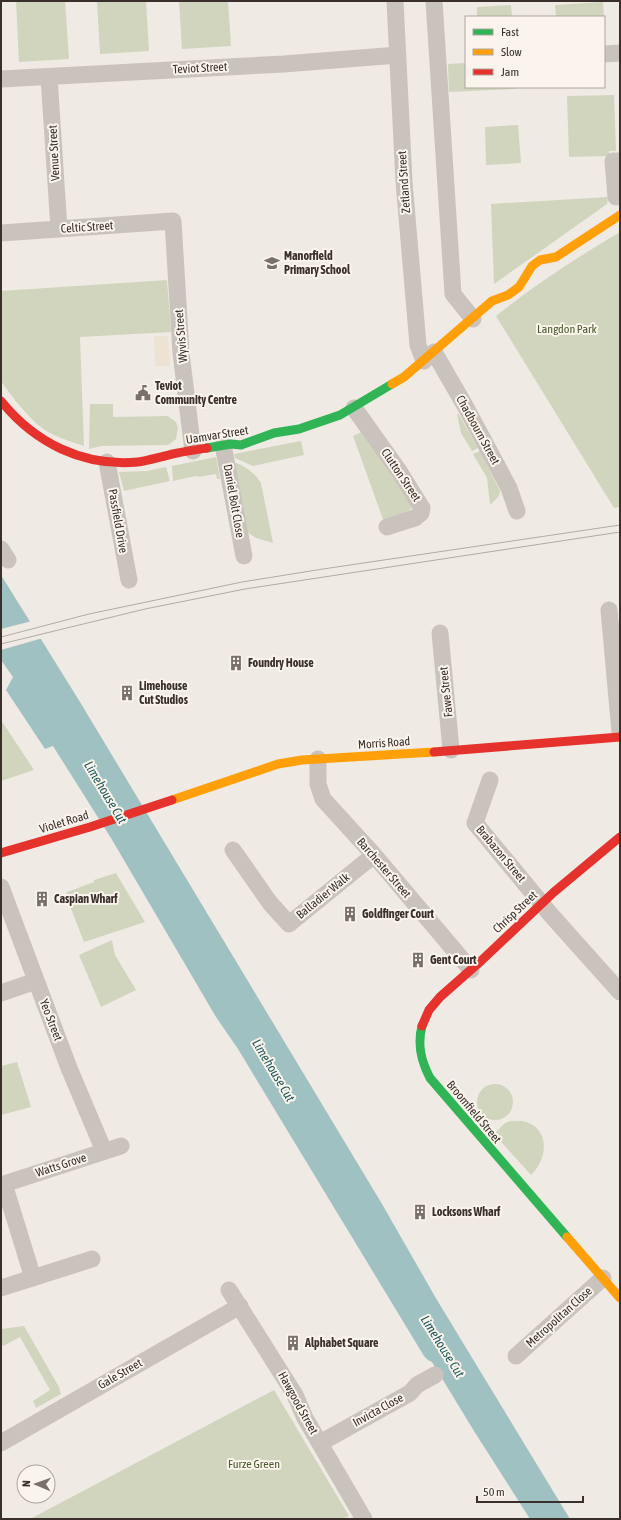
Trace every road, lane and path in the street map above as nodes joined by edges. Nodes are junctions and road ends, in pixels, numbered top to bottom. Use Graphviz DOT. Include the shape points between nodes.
graph roads {
  1 [pos="395,1"];
  2 [pos="434,1"];
  3 [pos="620,53"];
  4 [pos="605,54"];
  5 [pos="398,55"];
  6 [pos="49,76"];
  7 [pos="1,79"];
  8 [pos="620,161"];
  9 [pos="616,197"];
  10 [pos="620,215"];
  11 [pos="173,221"];
  12 [pos="58,229"];
  13 [pos="1,233"];
  14 [pos="473,319"];
  15 [pos="429,356"];
  16 [pos="354,408"];
  17 [pos="4,412"];
  18 [pos="223,445"];
  19 [pos="193,451"];
  20 [pos="107,462"];
  21 [pos="517,511"];
  22 [pos="387,527"];
  23 [pos="244,556"];
  24 [pos="129,580"];
  25 [pos="609,610"];
  26 [pos="440,633"];
  27 [pos="620,732"];
  28 [pos="620,737"];
  29 [pos="451,750"];
  30 [pos="318,759"];
  31 [pos="490,780"];
  32 [pos="156,805"];
  33 [pos="620,837"];
  34 [pos="233,850"];
  35 [pos="1,853"];
  36 [pos="374,855"];
  37 [pos="1,887"];
  38 [pos="542,904"];
  39 [pos="471,970"];
  40 [pos="36,981"];
  41 [pos="620,992"];
  42 [pos="1,993"];
  43 [pos="430,1008"];
  44 [pos="122,1146"];
  45 [pos="104,1151"];
  46 [pos="2,1184"];
  47 [pos="92,1259"];
  48 [pos="33,1278"];
  49 [pos="603,1278"];
  50 [pos="1,1288"];
  51 [pos="229,1290"];
  52 [pos="620,1298"];
  53 [pos="240,1306"];
  54 [pos="516,1356"];
  55 [pos="434,1375"];
  56 [pos="320,1442"];
  57 [pos="1,1443"];
  58 [pos="364,1519"];
  1 -- 5 [label="street, Zetland Street"];
  2 -- 14 [label="street" via="453,294"];
  3 -- 4 [label="street"];
  5 -- 6 [label="street, Teviot Street" via="284,64"];
  5 -- 15 [label="street, Zetland Street" via="412,289 418,345"];
  6 -- 7 [label="street, Teviot Street"];
  6 -- 12 [label="street, Venue Street"];
  8 -- 9 [label="street" via="613,161"];
  10 -- 14 [label="street, Uamvar Street" via="556,257 540,260 532,266 519,287 508,295 492,301"];
  11 -- 12 [label="street, Celtic Street"];
  11 -- 19 [label="street, Wyvis Street" via="181,353"];
  12 -- 13 [label="street, Celtic Street"];
  14 -- 15 [label="street, Uamvar Street"];
  15 -- 16 [label="street, Uamvar Street" via="404,377"];
  15 -- 21 [label="street, Chadbourn Street" via="464,404 506,482"];
  16 -- 18 [label="street, Uamvar Street" via="299,429 274,433 241,445"];
  16 -- 22 [label="street, Clutton Street" via="422,508 421,513 415,518"];
  17 -- 20 [label="street, Uamvar Street" via="39,438 75,455"];
  18 -- 19 [label="street, Uamvar Street"];
  18 -- 23 [label="street, Daniel Bolt Close"];
  19 -- 20 [label="street, Uamvar Street" via="139,462"];
  20 -- 24 [label="street, Passfield Drive"];
  25 -- 27 [label="street"];
  26 -- 29 [label="street, Fawe Street"];
  28 -- 29 [label="street, Morris Road"];
  29 -- 30 [label="street, Morris Road"];
  30 -- 32 [label="street, Morris Road" via="278,764"];
  30 -- 36 [label="street, Barchester Street" via="318,784 323,799"];
  31 -- 38 [label="street, Brabazon Street" via="475,823"];
  32 -- 35 [label="street, Violet Road"];
  33 -- 38 [label="street, Chrisp Street"];
  34 -- 36 [label="street, Balladier Walk" via="270,903 289,924"];
  36 -- 39 [label="street, Barchester Street"];
  37 -- 40 [label="street, Yeo Street"];
  38 -- 39 [label="street, Chrisp Street"];
  38 -- 41 [label="street, Brabazon Street"];
  39 -- 43 [label="street, Chrisp Street"];
  40 -- 42 [label="street"];
  40 -- 45 [label="street, Yeo Street"];
  43 -- 49 [label="street, Broomfield Street" via="419,1036 420,1058 430,1078"];
  44 -- 45 [label="street, Watts Grove"];
  45 -- 46 [label="street, Watts Grove"];
  46 -- 48 [label="street"];
  47 -- 48 [label="street"];
  48 -- 50 [label="street"];
  49 -- 52 [label="street, Broomfield Street"];
  49 -- 54 [label="street, Metropolitan Close"];
  51 -- 53 [label="street, Hawgood Street"];
  53 -- 56 [label="street, Hawgood Street" via="295,1395"];
  53 -- 57 [label="street, Gale Street"];
  55 -- 56 [label="street, Invicta Close" via="410,1393"];
  56 -- 58 [label="street, Hawgood Street"];
}
